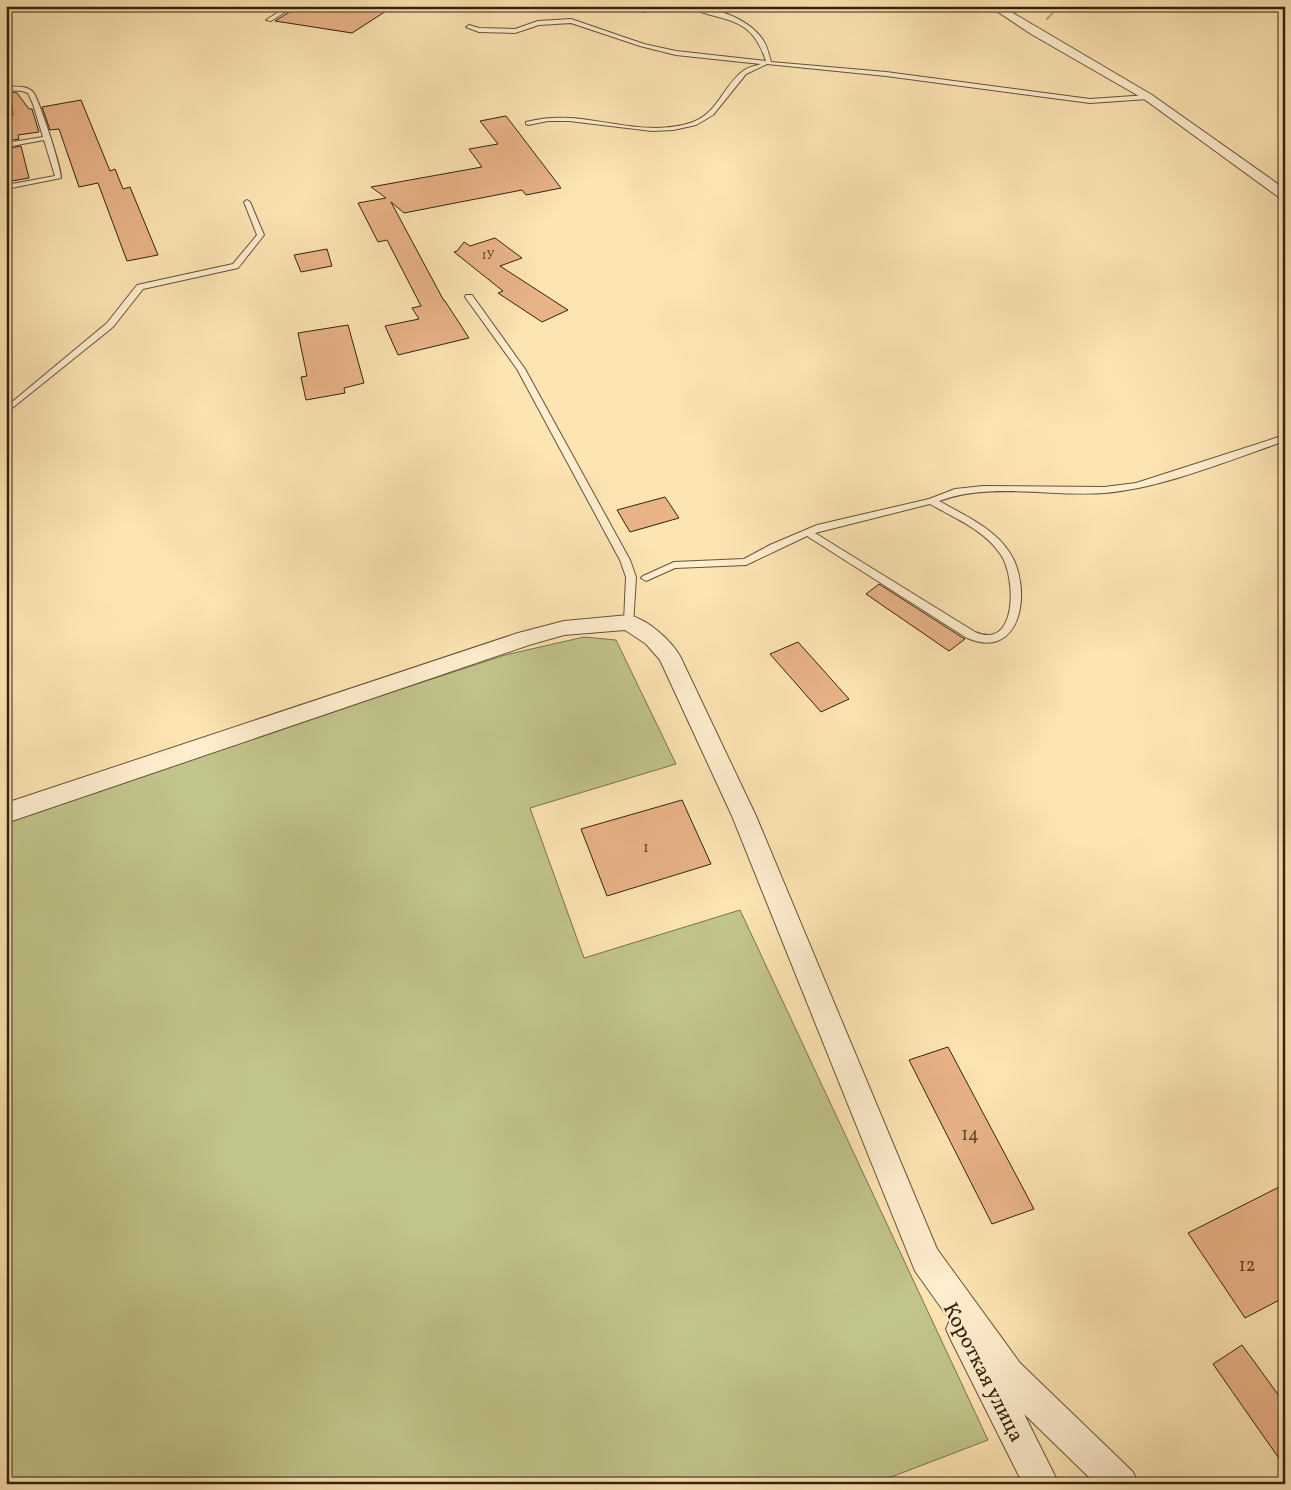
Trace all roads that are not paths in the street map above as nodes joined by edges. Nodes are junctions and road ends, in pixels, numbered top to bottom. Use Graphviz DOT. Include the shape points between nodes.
graph roads {
  1 [pos="292,6"];
  2 [pos="630,6"];
  3 [pos="656,6"];
  4 [pos="688,6"];
  5 [pos="994,6"];
  6 [pos="268,20"];
  7 [pos="469,27"];
  8 [pos="769,63"];
  9 [pos="6,88"];
  10 [pos="1148,97"];
  11 [pos="528,123"];
  12 [pos="46,138"];
  13 [pos="6,145"];
  14 [pos="6,187"];
  15 [pos="1285,195"];
  16 [pos="248,202"];
  17 [pos="469,297"];
  18 [pos="6,411"];
  19 [pos="1285,438"];
  20 [pos="931,501"];
  21 [pos="807,532"];
  22 [pos="646,578"];
  23 [pos="629,622"];
  24 [pos="6,813"];
  25 [pos="926,1260"];
  26 [pos="1042,1484"];
  27 [pos="1122,1484"];
  1 -- 6 [label="lane"];
  2 -- 3 [label="lane" via="644,10"];
  4 -- 8 [label="lane" via="746,26 759,38"];
  5 -- 10 [label="street"];
  7 -- 8 [label="lane" via="515,31 538,23 571,21 676,53"];
  8 -- 10 [label="lane" via="886,74 1090,102"];
  8 -- 11 [label="lane" via="743,73 710,117 694,124 650,129 556,118"];
  9 -- 12 [label="lane" via="30,92"];
  10 -- 15 [label="street"];
  12 -- 13 [label="lane"];
  12 -- 14 [label="lane" via="59,178"];
  16 -- 18 [label="lane" via="261,236 235,266 140,287 110,325"];
  17 -- 23 [label="lane" via="521,369 625,560 632,577"];
  19 -- 20 [label="lane" via="1137,486 1080,491 983,489 955,492"];
  20 -- 21 [label="lane"];
  20 -- 21 [label="lane" via="991,537 1007,555 1015,575 1018,606 1011,624 1002,634 986,639 971,635"];
  21 -- 22 [label="lane" via="746,562 674,565"];
  23 -- 24 [label="street" via="564,628 525,638"];
  23 -- 25 [label="street" via="653,639 668,656 684,685 744,816"];
  25 -- 26 [label="street, Короткая улица"];
  25 -- 27 [label="street" via="1008,1375"];
}
